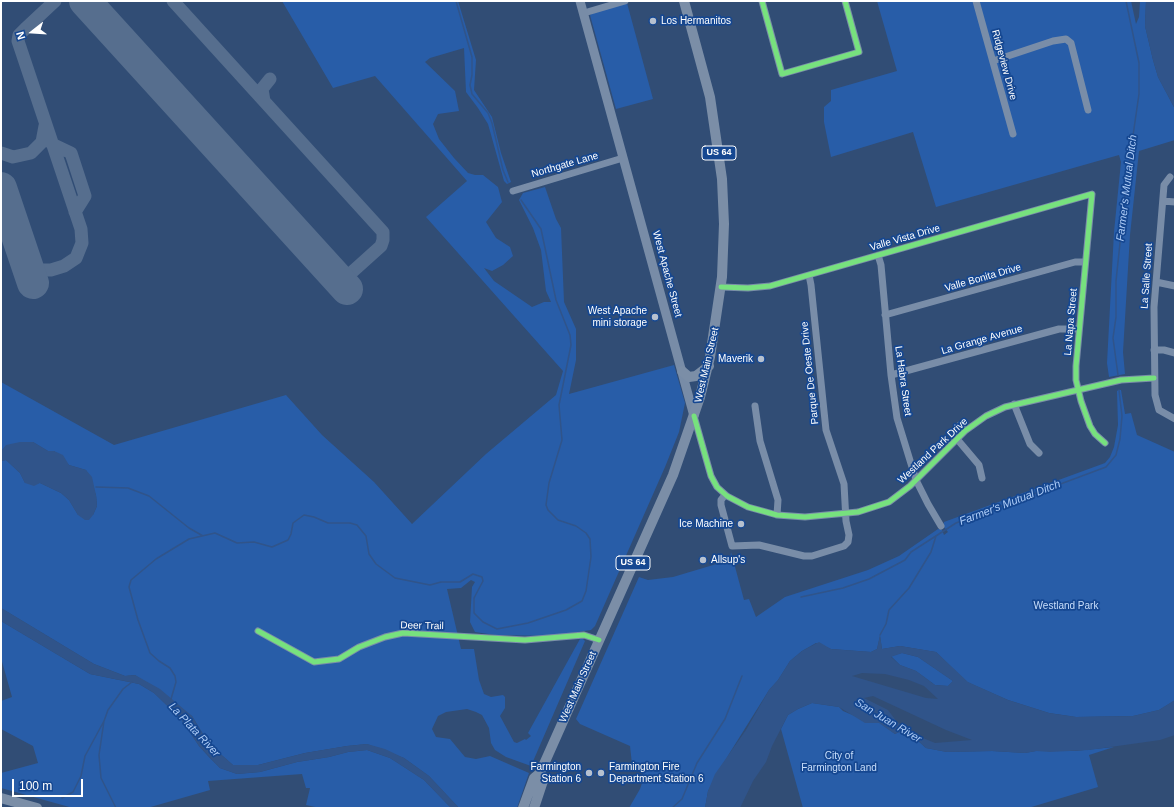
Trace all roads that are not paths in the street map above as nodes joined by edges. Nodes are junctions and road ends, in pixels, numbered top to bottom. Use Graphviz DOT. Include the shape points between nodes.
graph roads {
  1 [pos="580,1"];
  2 [pos="625,1"];
  3 [pos="684,1"];
  4 [pos="762,1"];
  5 [pos="845,1"];
  6 [pos="976,1"];
  7 [pos="584,13"];
  8 [pos="993,61"];
  9 [pos="1088,110"];
  10 [pos="1013,134"];
  11 [pos="623,158"];
  12 [pos="1170,177"];
  13 [pos="513,191"];
  14 [pos="1092,194"];
  15 [pos="1163,201"];
  16 [pos="1175,202"];
  17 [pos="878,255"];
  18 [pos="1085,262"];
  19 [pos="809,275"];
  20 [pos="1156,282"];
  21 [pos="1175,286"];
  22 [pos="721,287"];
  23 [pos="885,315"];
  24 [pos="1079,329"];
  25 [pos="1154,350"];
  26 [pos="1175,353"];
  27 [pos="709,366"];
  28 [pos="682,371"];
  29 [pos="891,375"];
  30 [pos="1154,378"];
  31 [pos="1078,390"];
  32 [pos="1014,404"];
  33 [pos="755,406"];
  34 [pos="694,416"];
  35 [pos="1175,419"];
  36 [pos="960,425"];
  37 [pos="965,431"];
  38 [pos="957,439"];
  39 [pos="1105,443"];
  40 [pos="1039,453"];
  41 [pos="982,478"];
  42 [pos="916,480"];
  43 [pos="725,495"];
  44 [pos="777,514"];
  45 [pos="846,514"];
  46 [pos="941,526"];
  47 [pos="258,631"];
  48 [pos="599,640"];
  49 [pos="540,773"];
  50 [pos="1,798"];
  51 [pos="37,808"];
  52 [pos="523,808"];
  53 [pos="534,808"];
  1 -- 7 [label="main road, West Apache Street"];
  2 -- 7 [label="street"];
  3 -- 22 [label="highway, West Main Street / US 64" via="710,97 720,161 724,224"];
  4 -- 5 [label="street" via="782,74 859,52"];
  6 -- 8 [label="street, Ridgeview Drive"];
  7 -- 11 [label="main road, West Apache Street"];
  8 -- 9 [label="street" via="1066,38 1071,43"];
  8 -- 10 [label="street, Ridgeview Drive"];
  11 -- 13 [label="street, Northgate Lane"];
  11 -- 28 [label="main road, West Apache Street"];
  12 -- 15 [label="street, La Salle Street" via="1164,185"];
  14 -- 17 [label="street, Valle Vista Drive"];
  14 -- 18 [label="street, La Napa Street"];
  15 -- 16 [label="street"];
  15 -- 20 [label="street, La Salle Street"];
  17 -- 19 [label="street, Valle Vista Drive"];
  17 -- 23 [label="street, La Habra Street"];
  18 -- 23 [label="street, Valle Bonita Drive" via="1075,262"];
  18 -- 24 [label="street, La Napa Street"];
  19 -- 22 [label="street, Valle Vista Drive" via="758,288"];
  19 -- 45 [label="street, Parque De Oeste Drive" via="826,430 844,484"];
  20 -- 21 [label="street"];
  20 -- 25 [label="street, La Salle Street"];
  22 -- 27 [label="highway, West Main Street / US 64"];
  23 -- 29 [label="street, La Habra Street"];
  24 -- 29 [label="street, La Grange Avenue" via="1059,329"];
  24 -- 31 [label="street, La Napa Street" via="1076,366"];
  25 -- 26 [label="street"];
  25 -- 30 [label="street, La Salle Street"];
  27 -- 28 [label="highway" via="696,376 689,377"];
  27 -- 34 [label="highway, West Main Street / US 64"];
  28 -- 34 [label="main road, West Apache Street"];
  29 -- 42 [label="street, La Habra Street" via="897,418"];
  30 -- 31 [label="street, Westland Park Drive" via="1121,380"];
  30 -- 35 [label="street, La Salle Street" via="1157,406 1163,413"];
  31 -- 32 [label="street, Westland Park Drive"];
  31 -- 39 [label="street, La Napa Street" via="1090,426"];
  32 -- 37 [label="street, Westland Park Drive" via="986,416"];
  32 -- 40 [label="street" via="1030,444"];
  33 -- 44 [label="street" via="760,441 778,500"];
  34 -- 43 [label="street, West Apache Street" via="711,476"];
  34 -- 48 [label="highway, West Main Street / US 64" via="673,475"];
  36 -- 37 [label="street"];
  37 -- 38 [label="street, Westland Park Drive"];
  38 -- 41 [label="street" via="979,465"];
  38 -- 42 [label="street, Westland Park Drive"];
  42 -- 45 [label="street, Westland Park Drive" via="889,502 873,509"];
  42 -- 46 [label="street, La Habra Street"];
  43 -- 44 [label="street, Westland Park Drive" via="748,506"];
  43 -- 45 [label="street" via="721,505 732,546 759,545 812,556 844,546 848,542"];
  44 -- 45 [label="street, Westland Park Drive" via="805,517"];
  47 -- 48 [label="street, Deer Trail" via="314,662 339,660 359,647 403,633 525,640 584,635"];
  48 -- 49 [label="highway, West Main Street / US 64"];
  49 -- 52 [label="highway, West Main Street / US 64" via="534,778"];
  49 -- 53 [label="highway, West Main Street / US 64" via="543,781"];
  50 -- 51 [label="highway"];
}
